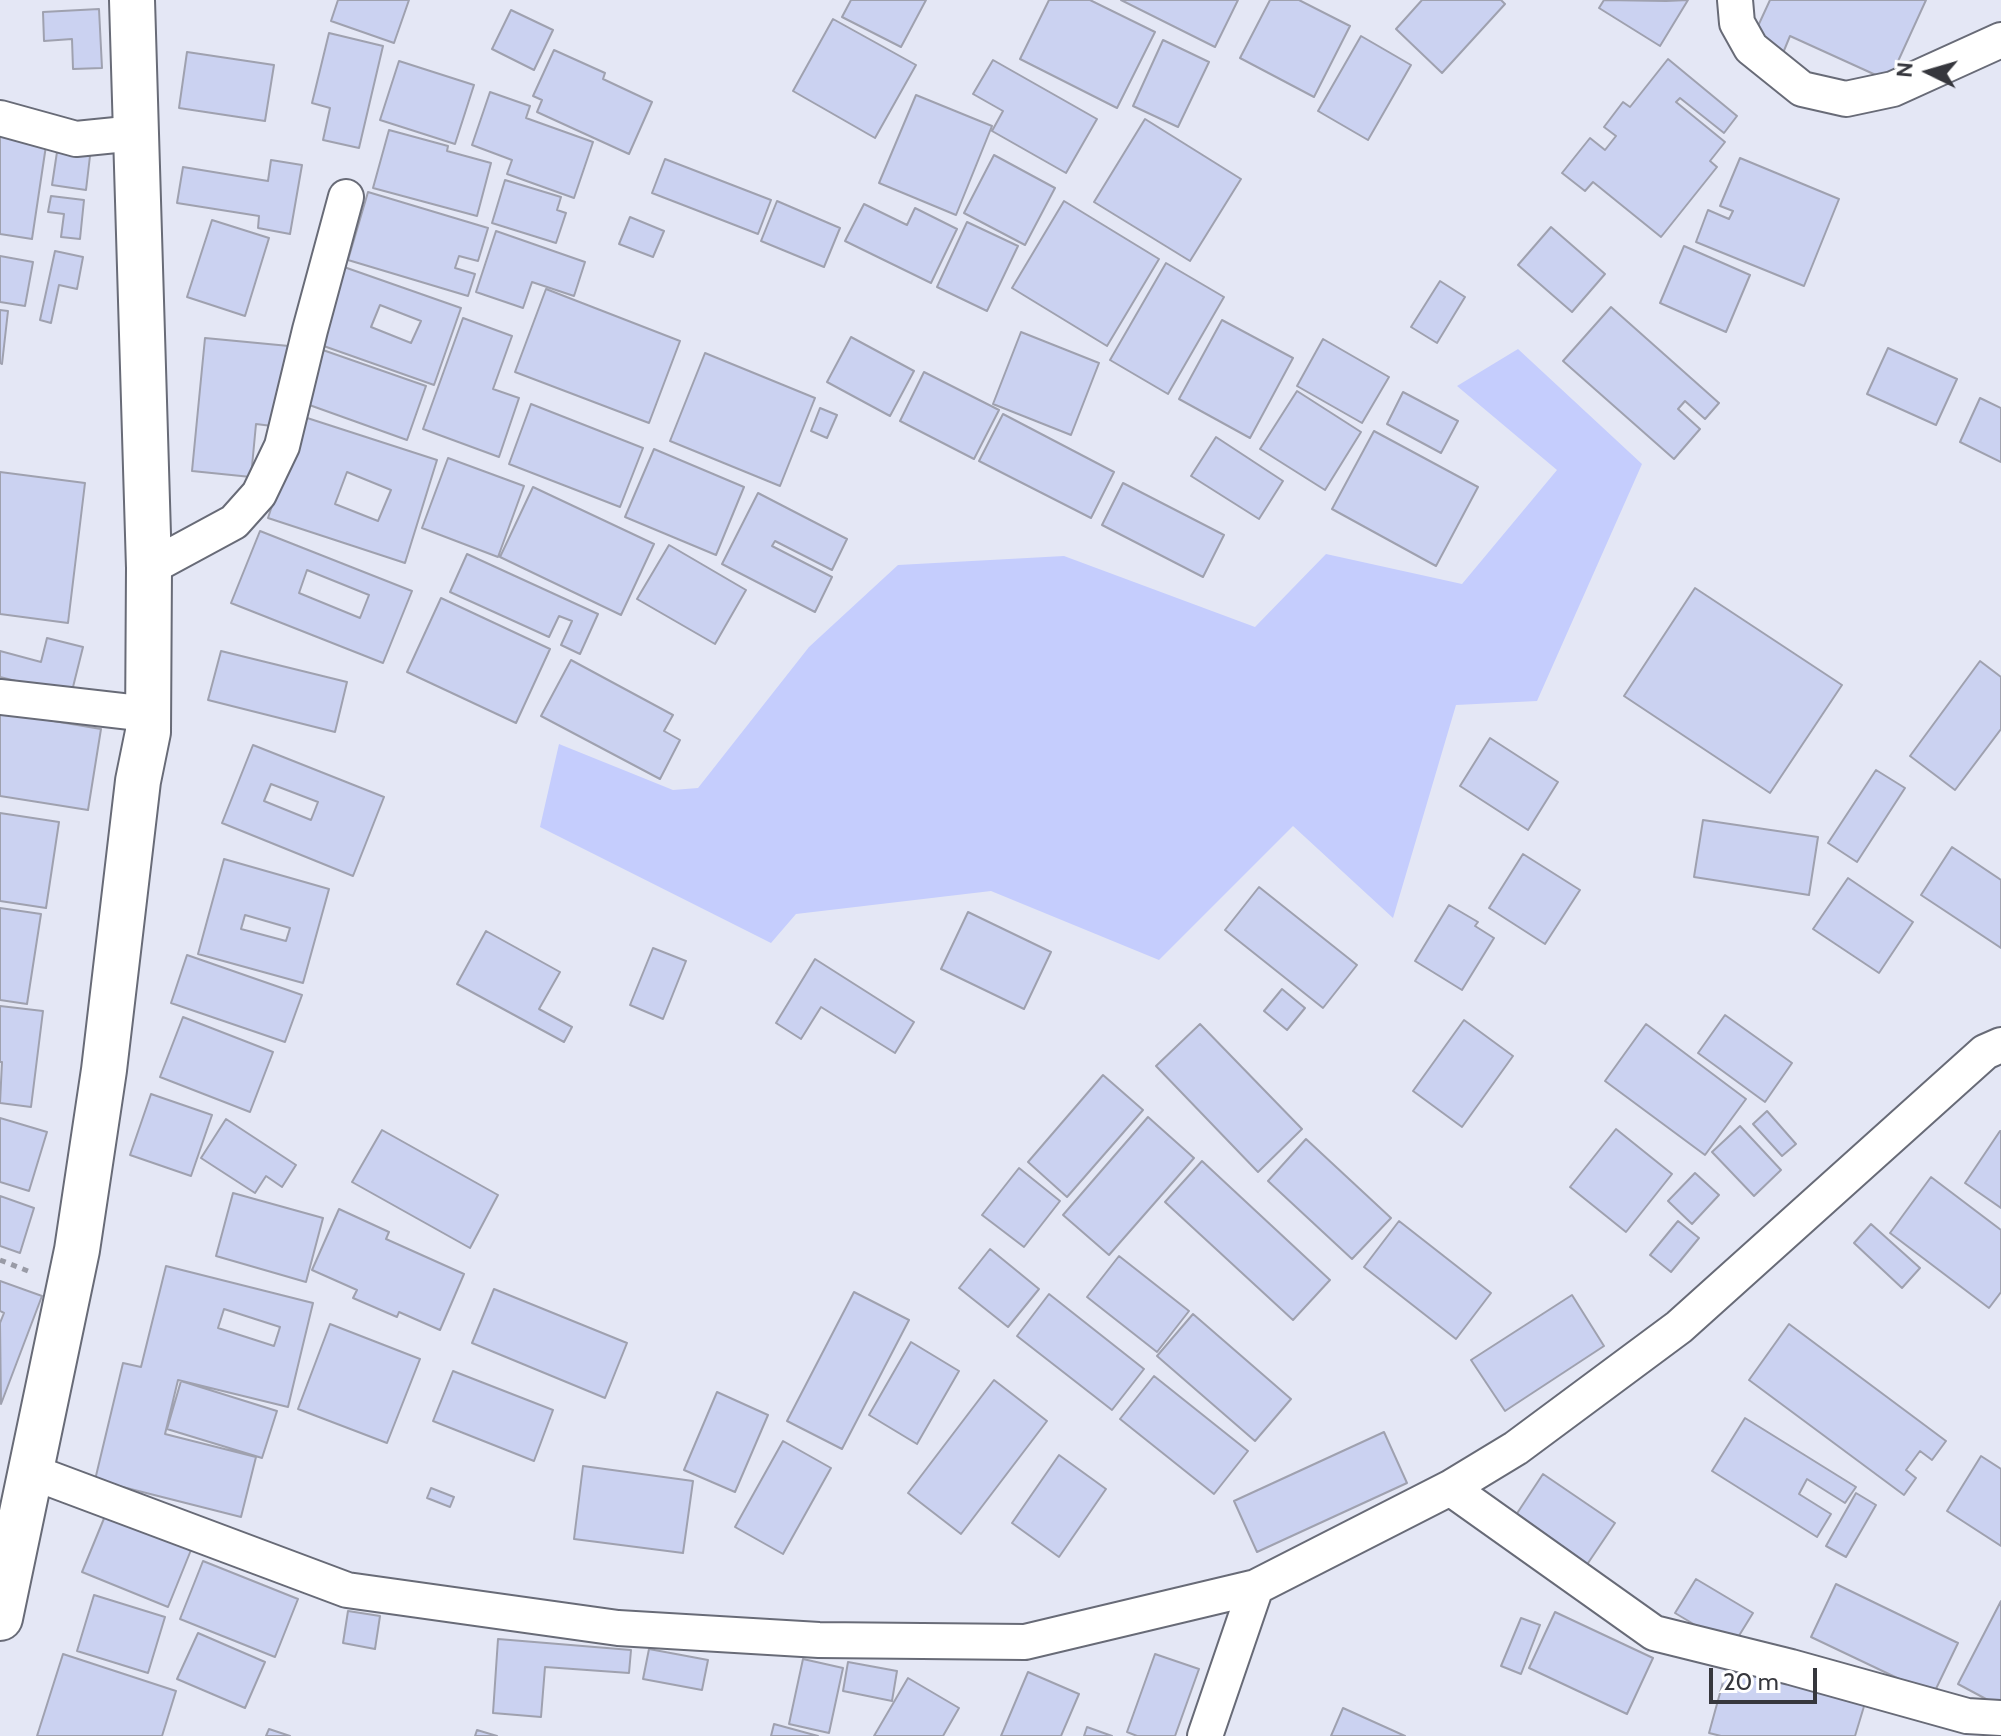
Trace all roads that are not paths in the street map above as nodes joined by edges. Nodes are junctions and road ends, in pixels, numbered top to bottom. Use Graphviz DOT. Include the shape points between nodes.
graph roads {
  1 [pos="132,0"];
  2 [pos="1735,0"];
  3 [pos="2001,40"];
  4 [pos="0,118"];
  5 [pos="136,133"];
  6 [pos="346,197"];
  7 [pos="149,568"];
  8 [pos="0,697"];
  9 [pos="148,714"];
  10 [pos="2001,1045"];
  11 [pos="32,1472"];
  12 [pos="1450,1488"];
  13 [pos="1256,1587"];
  14 [pos="0,1618"];
  15 [pos="2001,1718"];
  16 [pos="1205,1736"];
  1 -- 5 [label="main road"];
  2 -- 3 [label="street" via="1737,23 1751,48 1802,89 1846,99 1893,89"];
  4 -- 5 [label="street" via="76,139"];
  5 -- 7 [label="main road"];
  6 -- 7 [label="street" via="282,446 259,494 234,522"];
  7 -- 9 [label="main road"];
  8 -- 9 [label="street"];
  9 -- 11 [label="main road" via="77,1250"];
  10 -- 12 [label="street" via="1985,1052 1679,1327 1516,1448"];
  11 -- 13 [label="street" via="347,1590 618,1628 819,1640 1025,1642"];
  11 -- 14 [label="main road"];
  12 -- 13 [label="street"];
  12 -- 15 [label="street" via="1654,1633 1967,1716"];
  13 -- 16 [label="street"];
}
